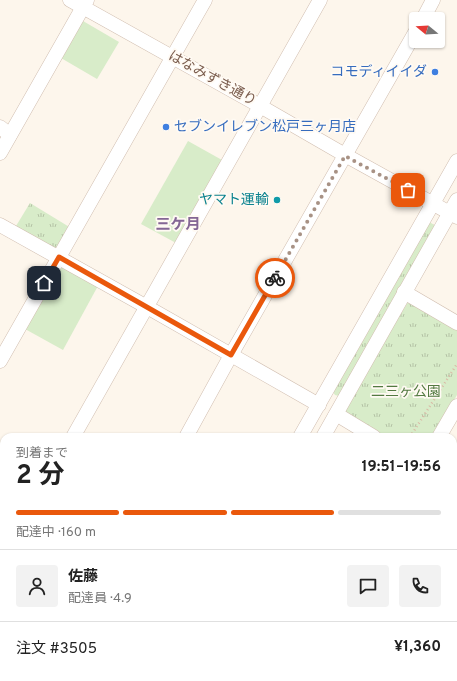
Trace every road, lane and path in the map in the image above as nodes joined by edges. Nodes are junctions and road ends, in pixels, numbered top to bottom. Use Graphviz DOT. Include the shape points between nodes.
graph roads {
  1 [pos="70,0"];
  2 [pos="205,0"];
  3 [pos="320,0"];
  4 [pos="433,0"];
  5 [pos="86,4"];
  6 [pos="427,12"];
  7 [pos="409,43"];
  8 [pos="173,57"];
  9 [pos="260,106"];
  10 [pos="5,131"];
  11 [pos="0,154"];
  12 [pos="345,156"];
  13 [pos="457,161"];
  14 [pos="457,200"];
  15 [pos="433,203"];
  16 [pos="453,215"];
  17 [pos="0,225"];
  18 [pos="59,257"];
  19 [pos="404,292"];
  20 [pos="147,307"];
  21 [pos="457,323"];
  22 [pos="231,355"];
  23 [pos="0,361"];
  24 [pos="457,364"];
  25 [pos="319,405"];
  26 [pos="457,406"];
  27 [pos="335,416"];
  28 [pos="75,433"];
  29 [pos="188,433"];
  30 [pos="302,433"];
  31 [pos="325,433"];
  32 [pos="367,433"];
  33 [pos="413,433"];
  34 [pos="442,433"];
  1 -- 5 [label="street, はなみずき通り"];
  2 -- 8 [label="street"];
  3 -- 9 [label="street"];
  4 -- 6 [label="street"];
  5 -- 8 [label="street, はなみずき通り"];
  5 -- 10 [label="street"];
  7 -- 12 [label="street"];
  8 -- 9 [label="street, はなみずき通り"];
  8 -- 18 [label="street"];
  9 -- 12 [label="street, はなみずき通り"];
  9 -- 20 [label="street"];
  10 -- 11 [label="street"];
  12 -- 15 [label="street, はなみずき通り"];
  12 -- 22 [label="street"];
  13 -- 15 [label="street"];
  14 -- 16 [label="street"];
  15 -- 16 [label="street, はなみずき通り"];
  15 -- 25 [label="street"];
  16 -- 19 [label="street"];
  17 -- 18 [label="street"];
  18 -- 20 [label="street"];
  18 -- 23 [label="street"];
  19 -- 21 [label="street"];
  19 -- 27 [label="street"];
  20 -- 22 [label="street"];
  20 -- 28 [label="street"];
  22 -- 25 [label="street"];
  22 -- 29 [label="street"];
  24 -- 33 [label="path"];
  25 -- 30 [label="street"];
  26 -- 34 [label="street"];
  27 -- 31 [label="street"];
  27 -- 32 [label="street"];
}
